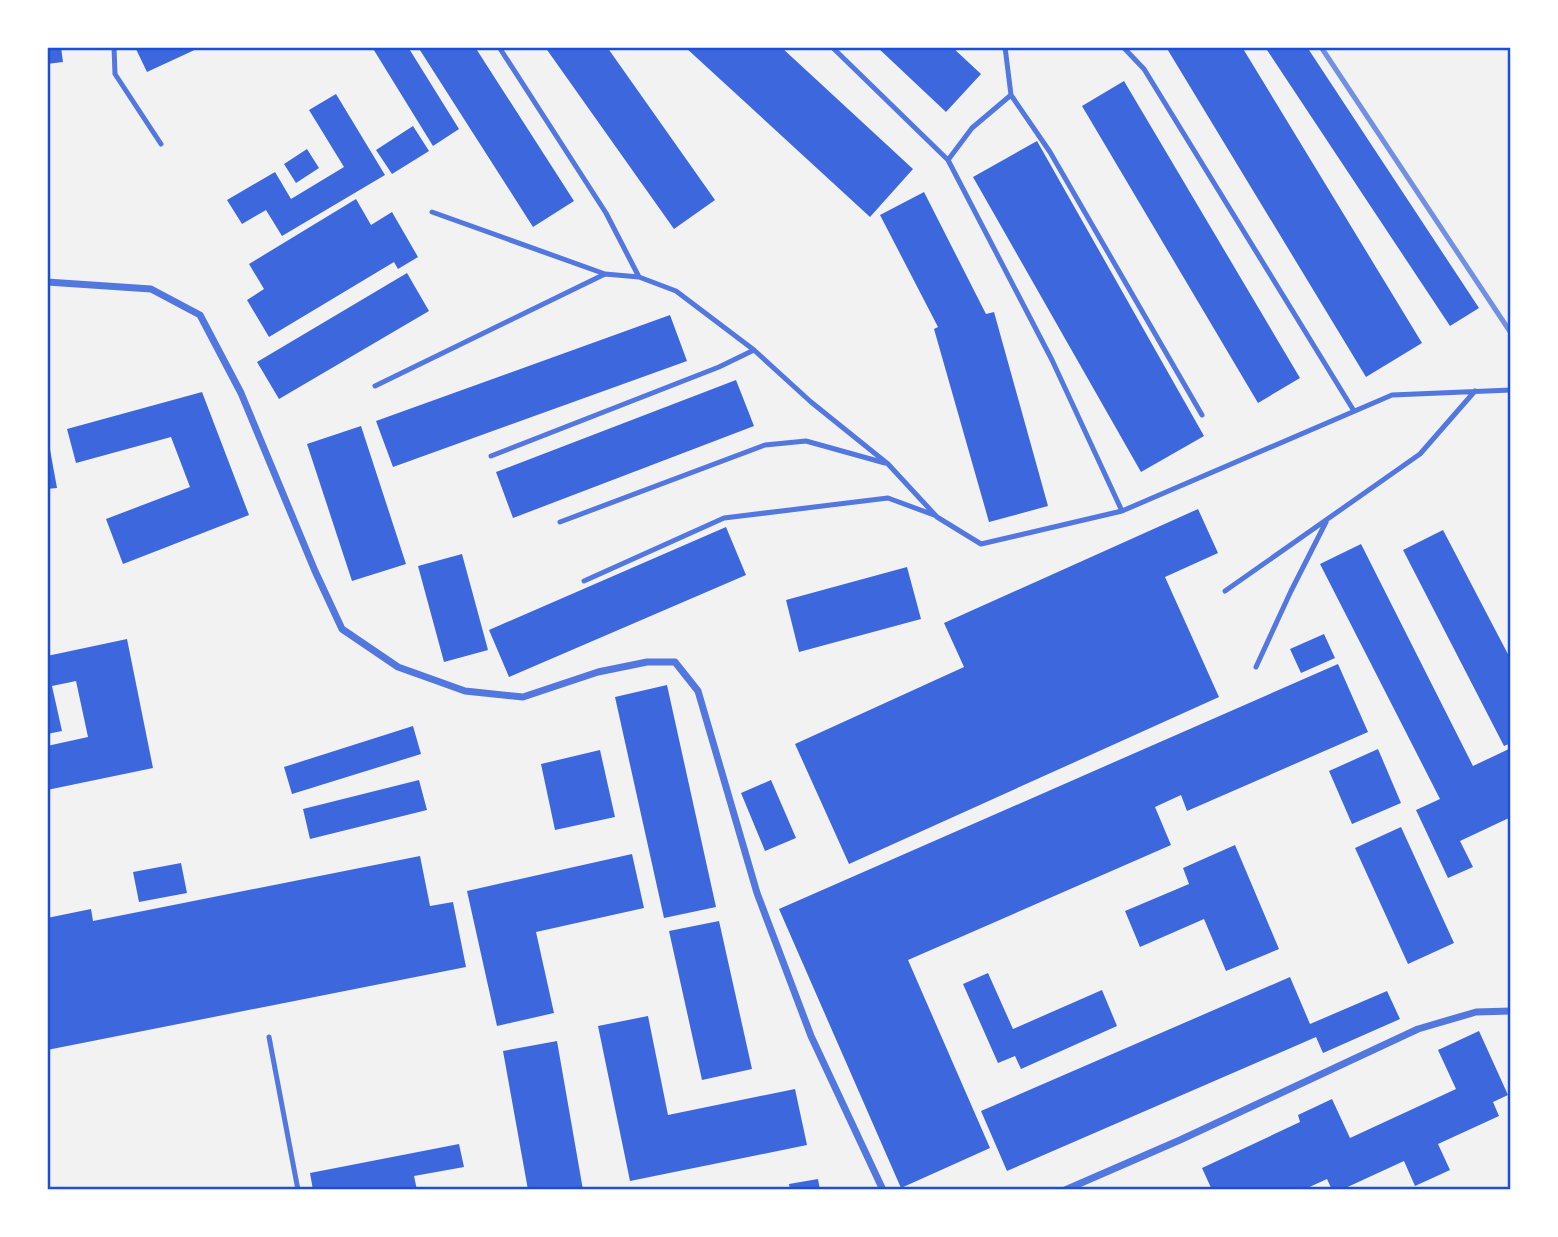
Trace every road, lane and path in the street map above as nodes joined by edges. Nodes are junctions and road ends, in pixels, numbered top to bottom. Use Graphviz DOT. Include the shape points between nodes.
graph roads {
  1 [pos="114,47"];
  2 [pos="499,47"];
  3 [pos="832,47"];
  4 [pos="1005,47"];
  5 [pos="1123,47"];
  6 [pos="1011,95"];
  7 [pos="161,144"];
  8 [pos="948,160"];
  9 [pos="432,212"];
  10 [pos="605,274"];
  11 [pos="639,277"];
  12 [pos="47,282"];
  13 [pos="754,350"];
  14 [pos="375,386"];
  15 [pos="1511,390"];
  16 [pos="1475,391"];
  17 [pos="1354,411"];
  18 [pos="1202,415"];
  19 [pos="491,456"];
  20 [pos="888,464"];
  21 [pos="1122,511"];
  22 [pos="937,517"];
  23 [pos="1328,519"];
  24 [pos="560,522"];
  25 [pos="584,581"];
  26 [pos="1225,591"];
  27 [pos="1256,667"];
  28 [pos="1511,1012"];
  29 [pos="269,1037"];
  30 [pos="298,1190"];
  31 [pos="883,1190"];
  32 [pos="1065,1190"];
  1 -- 7 [label="lane" via="115,74"];
  2 -- 11 [label="lane" via="606,213"];
  3 -- 8 [label="lane"];
  4 -- 6 [label="lane"];
  5 -- 17 [label="lane" via="1143,69"];
  6 -- 8 [label="lane" via="972,128"];
  6 -- 18 [label="lane" via="1050,152"];
  8 -- 21 [label="lane" via="1052,360"];
  9 -- 10 [label="lane"];
  10 -- 11 [label="lane"];
  10 -- 14 [label="lane"];
  11 -- 13 [label="lane" via="676,291"];
  12 -- 31 [label="street" via="151,289 200,315 241,393 342,629 398,667 465,691 523,697 598,672 647,662 675,662 698,691 757,893 811,1036"];
  13 -- 19 [label="lane"];
  13 -- 20 [label="lane"];
  15 -- 16 [label="lane"];
  16 -- 17 [label="lane" via="1392,395"];
  16 -- 23 [label="lane" via="1420,454"];
  17 -- 21 [label="lane"];
  20 -- 22 [label="lane"];
  20 -- 24 [label="lane" via="806,441 765,445"];
  21 -- 22 [label="lane" via="981,544"];
  22 -- 25 [label="lane" via="888,498 724,518"];
  23 -- 26 [label="lane"];
  23 -- 27 [label="lane"];
  28 -- 32 [label="street" via="1475,1012 1418,1029"];
  29 -- 30 [label="lane"];
}
